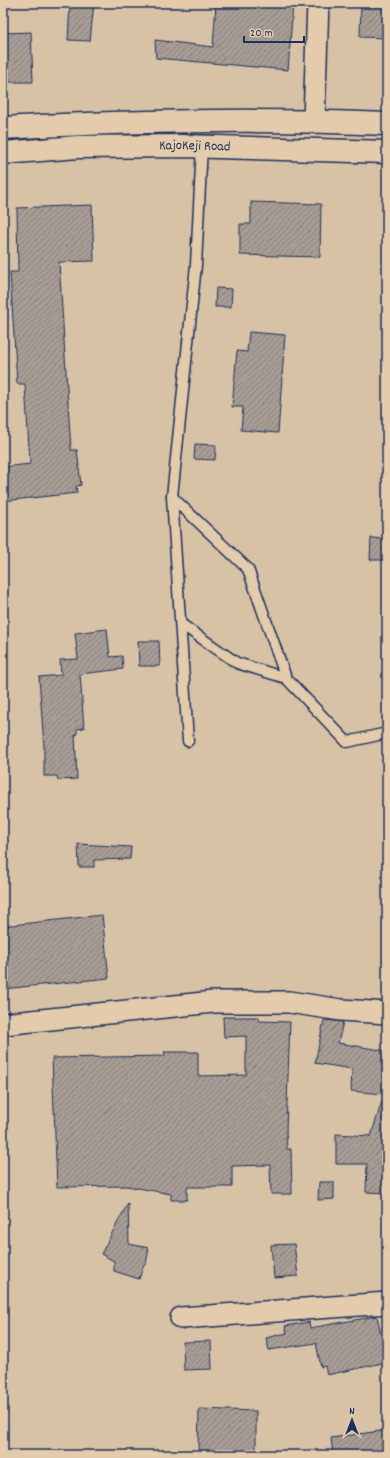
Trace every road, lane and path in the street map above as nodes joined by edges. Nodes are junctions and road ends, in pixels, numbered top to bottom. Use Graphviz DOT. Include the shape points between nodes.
graph roads {
  1 [pos="318,3"];
  2 [pos="314,121"];
  3 [pos="387,124"];
  4 [pos="3,128"];
  5 [pos="202,146"];
  6 [pos="387,152"];
  7 [pos="3,153"];
  8 [pos="172,497"];
  9 [pos="181,624"];
  10 [pos="286,678"];
  11 [pos="387,733"];
  12 [pos="188,741"];
  13 [pos="387,1013"];
  14 [pos="3,1024"];
  15 [pos="387,1303"];
  16 [pos="181,1318"];
  1 -- 2 [label="street"];
  2 -- 3 [label="main road, KajoKeji Road"];
  2 -- 4 [label="main road, KajoKeji Road" via="99,123"];
  5 -- 6 [label="main road, KajoKeji Road"];
  5 -- 7 [label="main road, KajoKeji Road" via="78,147"];
  5 -- 8 [label="lane" via="196,265"];
  8 -- 9 [label="lane"];
  8 -- 10 [label="lane" via="248,569"];
  9 -- 10 [label="lane" via="237,663"];
  9 -- 12 [label="lane"];
  10 -- 11 [label="lane" via="347,742"];
  13 -- 14 [label="street" via="342,1010 289,1002 213,1002"];
  15 -- 16 [label="street"];
}
